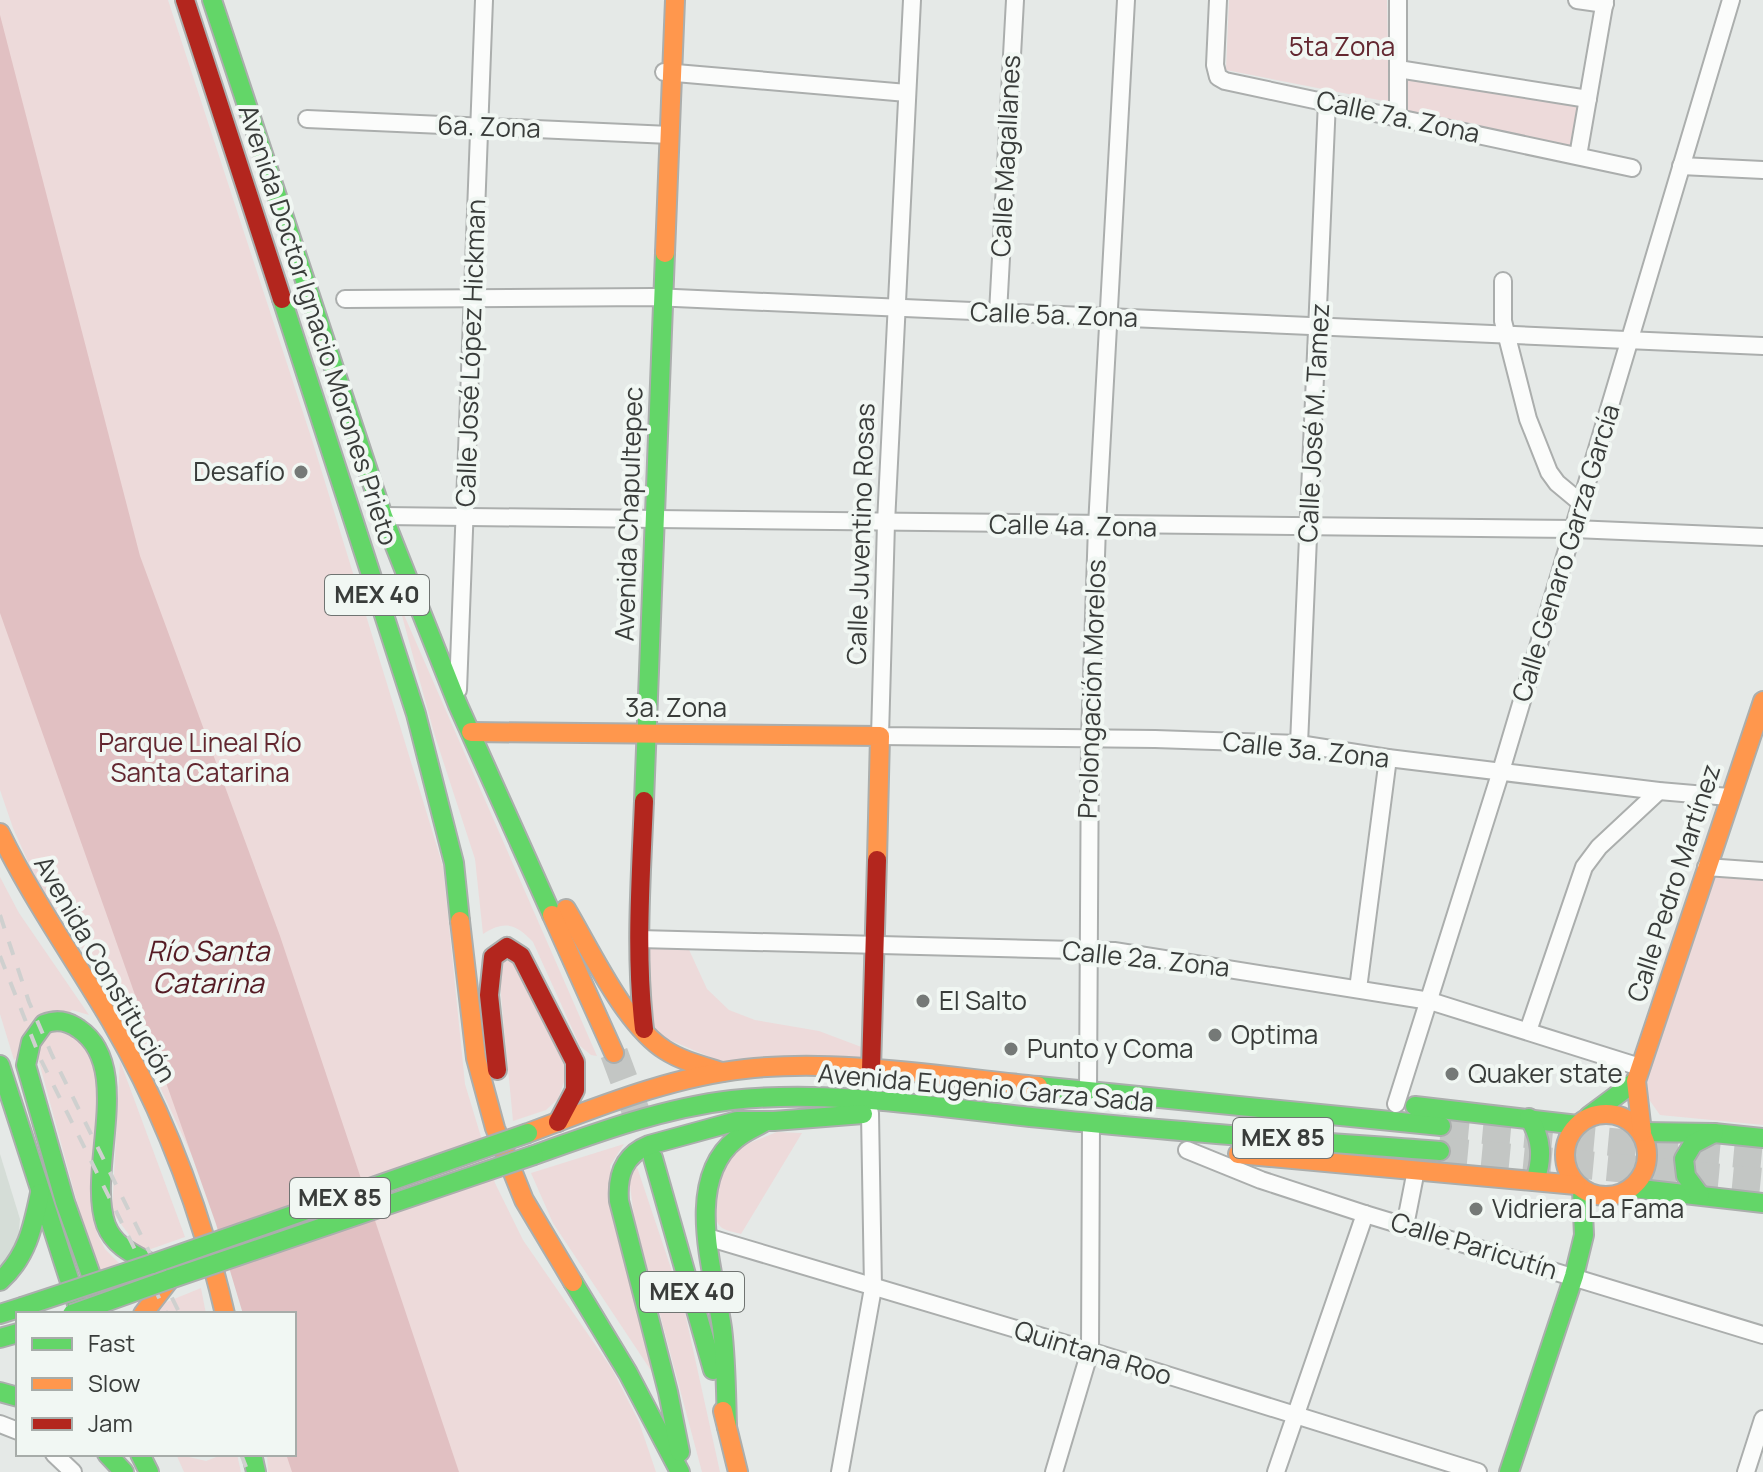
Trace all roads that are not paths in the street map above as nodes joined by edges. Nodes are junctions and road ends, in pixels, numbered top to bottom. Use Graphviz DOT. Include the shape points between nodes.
graph roads {
  1 [pos="185,0"];
  2 [pos="212,0"];
  3 [pos="484,0"];
  4 [pos="665,0"];
  5 [pos="675,0"];
  6 [pos="912,0"];
  7 [pos="1015,0"];
  8 [pos="1126,0"];
  9 [pos="1218,0"];
  10 [pos="1398,0"];
  11 [pos="1577,0"];
  12 [pos="1731,0"];
  13 [pos="1605,2"];
  14 [pos="1398,69"];
  15 [pos="667,72"];
  16 [pos="907,93"];
  17 [pos="1588,99"];
  18 [pos="1327,101"];
  19 [pos="1398,116"];
  20 [pos="307,119"];
  21 [pos="478,125"];
  22 [pos="665,134"];
  23 [pos="1578,156"];
  24 [pos="1681,166"];
  25 [pos="1632,168"];
  26 [pos="1763,170"];
  27 [pos="1503,281"];
  28 [pos="658,297"];
  29 [pos="473,298"];
  30 [pos="345,299"];
  31 [pos="896,309"];
  32 [pos="998,313"];
  33 [pos="1110,317"];
  34 [pos="1319,326"];
  35 [pos="1505,332"];
  36 [pos="1630,338"];
  37 [pos="1763,346"];
  38 [pos="1581,503"];
  39 [pos="383,516"];
  40 [pos="466,517"];
  41 [pos="650,519"];
  42 [pos="886,523"];
  43 [pos="1097,526"];
  44 [pos="1309,528"];
  45 [pos="1574,529"];
  46 [pos="1763,537"];
  47 [pos="1763,701"];
  48 [pos="458,705"];
  49 [pos="471,732"];
  50 [pos="642,734"];
  51 [pos="880,736"];
  52 [pos="1090,738"];
  53 [pos="1299,744"];
  54 [pos="1388,758"];
  55 [pos="1501,771"];
  56 [pos="1659,791"];
  57 [pos="1729,797"];
  58 [pos="516,831"];
  59 [pos="0,833"];
  60 [pos="1706,867"];
  61 [pos="1763,871"];
  62 [pos="639,939"];
  63 [pos="874,946"];
  64 [pos="1088,949"];
  65 [pos="1358,989"];
  66 [pos="1430,1001"];
  67 [pos="644,1029"];
  68 [pos="1528,1031"];
  69 [pos="614,1053"];
  70 [pos="0,1065"];
  71 [pos="871,1070"];
  72 [pos="722,1072"];
  73 [pos="1638,1074"];
  74 [pos="1088,1092"];
  75 [pos="1129,1096"];
  76 [pos="898,1104"];
  77 [pos="1396,1104"];
  78 [pos="870,1113"];
  79 [pos="1529,1118"];
  80 [pos="769,1121"];
  81 [pos="558,1122"];
  82 [pos="1582,1122"];
  83 [pos="1091,1123"];
  84 [pos="1441,1126"];
  85 [pos="1126,1127"];
  86 [pos="1642,1132"];
  87 [pos="1714,1133"];
  88 [pos="1763,1138"];
  89 [pos="1187,1150"];
  90 [pos="1440,1151"];
  91 [pos="653,1158"];
  92 [pos="1416,1170"];
  93 [pos="1535,1181"];
  94 [pos="1579,1187"];
  95 [pos="1632,1188"];
  96 [pos="40,1192"];
  97 [pos="1700,1195"];
  98 [pos="1610,1197"];
  99 [pos="524,1200"];
  100 [pos="1763,1203"];
  101 [pos="1365,1214"];
  102 [pos="1405,1226"];
  103 [pos="1584,1235"];
  104 [pos="707,1237"];
  105 [pos="152,1264"];
  106 [pos="1574,1276"];
  107 [pos="170,1279"];
  108 [pos="0,1281"];
  109 [pos="873,1288"];
  110 [pos="78,1312"];
  111 [pos="80,1312"];
  112 [pos="104,1312"];
  113 [pos="145,1312"];
  114 [pos="224,1312"];
  115 [pos="0,1314"];
  116 [pos="1763,1335"];
  117 [pos="1090,1351"];
  118 [pos="1294,1414"];
  119 [pos="1763,1419"];
  120 [pos="727,1427"];
  121 [pos="56,1456"];
  122 [pos="109,1456"];
  123 [pos="73,1472"];
  124 [pos="124,1472"];
  125 [pos="681,1472"];
  126 [pos="738,1472"];
  127 [pos="840,1472"];
  128 [pos="1054,1472"];
  129 [pos="1276,1472"];
  130 [pos="1478,1472"];
  131 [pos="1509,1472"];
  132 [pos="1746,1472"];
  1 -- 99 [label="main road, Avenida Doctor Ignacio Morones Prieto / MEX 40" via="416,714 454,863 480,1080"];
  2 -- 39 [label="main road, Avenida Doctor Ignacio Morones Prieto / MEX 40"];
  3 -- 21 [label="street, Calle José López Hickman"];
  4 -- 15 [label="main road"];
  5 -- 15 [label="main road, Avenida Chapultepec"];
  6 -- 16 [label="street, Calle Juventino Rosas"];
  7 -- 32 [label="street, Calle Magallanes"];
  8 -- 33 [label="street, Prolongación Morelos"];
  9 -- 18 [label="street, Calle 7a. Zona" via="1218,77"];
  10 -- 14 [label="street"];
  11 -- 13 [label="street"];
  12 -- 24 [label="street, Calle Genaro Garza García"];
  13 -- 17 [label="street"];
  14 -- 17 [label="street"];
  14 -- 19 [label="street"];
  15 -- 16 [label="street"];
  15 -- 22 [label="main road, Avenida Chapultepec"];
  16 -- 31 [label="street, Calle Juventino Rosas"];
  17 -- 23 [label="street"];
  18 -- 19 [label="street, Calle 7a. Zona"];
  18 -- 34 [label="street, Calle José M. Tamez"];
  19 -- 23 [label="street, Calle 7a. Zona"];
  20 -- 21 [label="street, 6a. Zona"];
  21 -- 22 [label="street, 6a. Zona"];
  21 -- 29 [label="street, Calle José López Hickman"];
  22 -- 28 [label="main road, Avenida Chapultepec"];
  23 -- 25 [label="street, Calle 7a. Zona"];
  24 -- 26 [label="street"];
  24 -- 36 [label="street, Calle Genaro Garza García"];
  27 -- 35 [label="street"];
  28 -- 29 [label="street, Calle 5a. Zona"];
  28 -- 31 [label="street, Calle 5a. Zona"];
  28 -- 41 [label="main road, Avenida Chapultepec"];
  29 -- 30 [label="street, Calle 5a. Zona"];
  29 -- 40 [label="street, Calle José López Hickman"];
  31 -- 32 [label="street, Calle 5a. Zona"];
  31 -- 42 [label="street, Calle Juventino Rosas"];
  32 -- 33 [label="street, Calle 5a. Zona"];
  33 -- 34 [label="street, Calle 5a. Zona"];
  33 -- 43 [label="street, Prolongación Morelos"];
  34 -- 35 [label="street, Calle 5a. Zona"];
  34 -- 44 [label="street, Calle José M. Tamez"];
  35 -- 36 [label="street, Calle 5a. Zona"];
  35 -- 38 [label="street" via="1520,396 1549,472"];
  36 -- 37 [label="street, Calle 5a. Zona"];
  36 -- 38 [label="street, Calle Genaro Garza García"];
  38 -- 45 [label="street, Calle Genaro Garza García"];
  39 -- 40 [label="street, Calle 4a. Zona"];
  39 -- 48 [label="main road, Avenida Doctor Ignacio Morones Prieto / MEX 40"];
  40 -- 41 [label="street, Calle 4a. Zona"];
  40 -- 48 [label="street, Calle José López Hickman"];
  41 -- 42 [label="street, Calle 4a. Zona"];
  41 -- 50 [label="main road, Avenida Chapultepec"];
  42 -- 43 [label="street, Calle 4a. Zona"];
  42 -- 51 [label="street, Calle Juventino Rosas"];
  43 -- 44 [label="street, Calle 4a. Zona"];
  43 -- 52 [label="street, Prolongación Morelos"];
  44 -- 45 [label="street, Calle 4a. Zona"];
  44 -- 53 [label="street, Calle José M. Tamez"];
  45 -- 46 [label="street, Calle 4a. Zona"];
  45 -- 55 [label="street, Calle Genaro Garza García"];
  47 -- 57 [label="main road, Calle Pedro Martínez"];
  48 -- 49 [label="main road, Avenida Doctor Ignacio Morones Prieto / MEX 40"];
  49 -- 50 [label="main road, 3a. Zona"];
  49 -- 58 [label="main road, Avenida Doctor Ignacio Morones Prieto / MEX 40"];
  50 -- 51 [label="main road, 3a. Zona"];
  50 -- 62 [label="main road, Avenida Chapultepec"];
  51 -- 52 [label="street, Calle 3a. Zona"];
  51 -- 63 [label="main road, Calle Juventino Rosas"];
  52 -- 53 [label="street, Calle 3a. Zona"];
  52 -- 64 [label="street, Prolongación Morelos"];
  53 -- 54 [label="street, Calle 3a. Zona"];
  54 -- 55 [label="street, Calle 3a. Zona"];
  54 -- 65 [label="street"];
  55 -- 56 [label="street, Calle 3a. Zona"];
  55 -- 66 [label="street, Calle Genaro Garza García"];
  56 -- 57 [label="street, Calle 3a. Zona"];
  56 -- 68 [label="street" via="1584,867"];
  57 -- 60 [label="main road, Calle Pedro Martínez"];
  58 -- 67 [label="main road"];
  58 -- 69 [label="main road, Avenida Doctor Ignacio Morones Prieto / MEX 40"];
  59 -- 114 [label="main road, Avenida Constitución" via="22,881 110,1019 149,1095 191,1197"];
  60 -- 61 [label="street"];
  60 -- 73 [label="main road, Calle Pedro Martínez"];
  62 -- 63 [label="street, Calle 2a. Zona"];
  62 -- 67 [label="main road, Avenida Chapultepec"];
  63 -- 64 [label="street, Calle 2a. Zona"];
  63 -- 71 [label="main road, Calle Juventino Rosas"];
  64 -- 65 [label="street, Calle 2a. Zona"];
  64 -- 74 [label="street, Prolongación Morelos"];
  65 -- 66 [label="street, Calle 2a. Zona"];
  66 -- 68 [label="street, Calle 2a. Zona"];
  66 -- 77 [label="street, Calle Genaro Garza García"];
  67 -- 72 [label="main road" via="671,1054"];
  68 -- 73 [label="street, Calle 2a. Zona"];
  70 -- 96 [label="main road"];
  71 -- 72 [label="main road, Avenida Eugenio Garza Sada / MEX 85" via="776,1066"];
  71 -- 74 [label="main road, Avenida Eugenio Garza Sada / MEX 85"];
  72 -- 81 [label="main road, Avenida Eugenio Garza Sada / MEX 85"];
  73 -- 82 [label="main road"];
  73 -- 86 [label="main road, Calle Pedro Martínez"];
  74 -- 75 [label="main road, Avenida Eugenio Garza Sada / MEX 85"];
  75 -- 77 [label="main road" via="1186,1085"];
  75 -- 84 [label="main road, Avenida Eugenio Garza Sada / MEX 85"];
  76 -- 78 [label="main road"];
  76 -- 83 [label="main road, Avenida Eugenio Garza Sada / MEX 85"];
  76 -- 107 [label="main road, Avenida Eugenio Garza Sada / MEX 85, bridge" via="760,1098 636,1121"];
  77 -- 79 [label="main road"];
  78 -- 80 [label="main road"];
  78 -- 109 [label="street"];
  79 -- 82 [label="main road"];
  79 -- 93 [label="main road" via="1542,1147"];
  80 -- 104 [label="main road" via="747,1129 715,1165 705,1194"];
  80 -- 125 [label="main road" via="719,1123 649,1145 628,1158 619,1178 621,1212 668,1392"];
  81 -- 99 [label="main road" via="575,1090 571,1051 521,956 507,947 500,949 490,966 495,1055"];
  81 -- 105 [label="main road, Avenida Eugenio Garza Sada / MEX 85, bridge"];
  82 -- 86 [label="main road" via="1618,1115"];
  82 -- 94 [label="main road" via="1571,1133 1565,1158"];
  83 -- 85 [label="main road, Avenida Eugenio Garza Sada / MEX 85"];
  83 -- 117 [label="street"];
  85 -- 89 [label="main road"];
  85 -- 90 [label="main road, Avenida Eugenio Garza Sada / MEX 85"];
  86 -- 87 [label="main road"];
  86 -- 95 [label="main road" via="1648,1158"];
  87 -- 88 [label="main road"];
  87 -- 97 [label="main road" via="1694,1141 1684,1157 1684,1173"];
  89 -- 92 [label="main road"];
  89 -- 101 [label="street, Calle Paricutín"];
  91 -- 120 [label="main road, MEX 40"];
  92 -- 93 [label="main road"];
  92 -- 102 [label="street"];
  93 -- 94 [label="main road"];
  94 -- 98 [label="main road"];
  94 -- 103 [label="main road"];
  95 -- 97 [label="main road"];
  95 -- 98 [label="main road"];
  96 -- 108 [label="main road" via="28,1244"];
  96 -- 111 [label="main road"];
  97 -- 100 [label="main road"];
  98 -- 103 [label="main road"];
  99 -- 125 [label="main road, Avenida Doctor Ignacio Morones Prieto / MEX 40"];
  101 -- 102 [label="street, Calle Paricutín"];
  101 -- 118 [label="street"];
  102 -- 106 [label="street, Calle Paricutín"];
  103 -- 106 [label="main road"];
  104 -- 109 [label="street, Quintana Roo"];
  104 -- 120 [label="main road" via="722,1330"];
  105 -- 112 [label="main road" via="120,1248 105,1223 103,1062 79,1028 49,1022 33,1035 26,1065 65,1202"];
  105 -- 115 [label="main road, MEX 85, bridge"];
  106 -- 116 [label="street, Calle Paricutín"];
  106 -- 131 [label="main road"];
  107 -- 110 [label="main road, MEX 85, bridge"];
  107 -- 113 [label="main road"];
  109 -- 117 [label="street, Quintana Roo"];
  109 -- 127 [label="street"];
  117 -- 118 [label="street, Quintana Roo"];
  117 -- 128 [label="street"];
  118 -- 129 [label="street"];
  118 -- 130 [label="street, Quintana Roo"];
  119 -- 132 [label="street"];
  120 -- 126 [label="main road, MEX 40"];
  121 -- 123 [label="street"];
  122 -- 124 [label="main road"];
}
